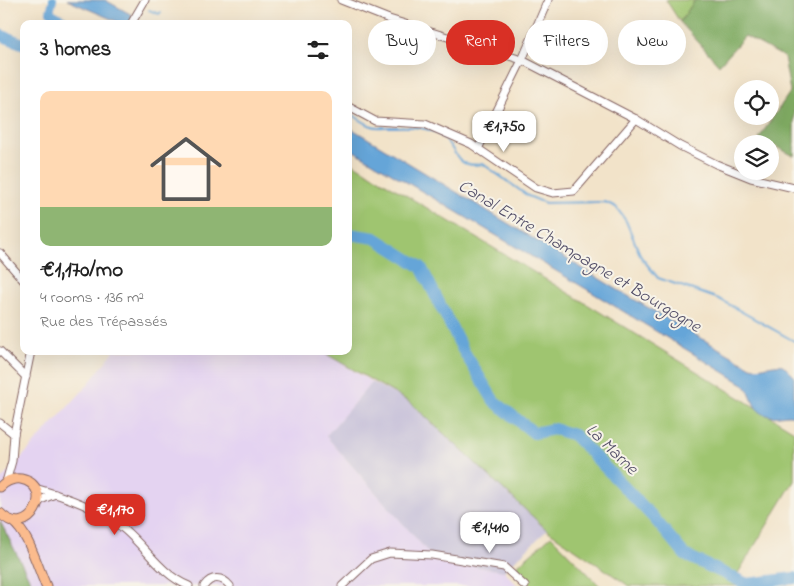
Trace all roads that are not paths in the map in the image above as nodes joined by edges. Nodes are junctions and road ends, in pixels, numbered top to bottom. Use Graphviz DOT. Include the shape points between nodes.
graph roads {
  1 [pos="145,0"];
  2 [pos="341,0"];
  3 [pos="548,0"];
  4 [pos="133,20"];
  5 [pos="522,60"];
  6 [pos="352,109"];
  7 [pos="636,119"];
  8 [pos="478,149"];
  9 [pos="794,188"];
  10 [pos="0,253"];
  11 [pos="20,276"];
  12 [pos="0,351"];
  13 [pos="30,355"];
  14 [pos="26,377"];
  15 [pos="0,423"];
  16 [pos="14,434"];
  17 [pos="12,461"];
  18 [pos="18,479"];
  19 [pos="2,485"];
  20 [pos="35,488"];
  21 [pos="54,494"];
  22 [pos="38,504"];
  23 [pos="0,513"];
  24 [pos="28,518"];
  25 [pos="12,521"];
  26 [pos="28,544"];
  27 [pos="46,586"];
  28 [pos="189,586"];
  29 [pos="204,586"];
  30 [pos="230,586"];
  31 [pos="342,586"];
  32 [pos="525,586"];
  1 -- 4 [label="street"];
  2 -- 5 [label="street" via="389,19"];
  3 -- 5 [label="street"];
  5 -- 7 [label="street"];
  5 -- 8 [label="street"];
  6 -- 8 [label="street" via="375,121 425,124"];
  7 -- 8 [label="street" via="574,191 553,193 536,188"];
  7 -- 9 [label="street" via="716,164 751,178"];
  10 -- 11 [label="street"];
  12 -- 14 [label="street"];
  13 -- 14 [label="street"];
  14 -- 16 [label="street"];
  15 -- 16 [label="street"];
  16 -- 17 [label="street"];
  17 -- 18 [label="street"];
  17 -- 19 [label="street"];
  18 -- 19 [label="main road"];
  18 -- 20 [label="main road"];
  20 -- 21 [label="street"];
  20 -- 22 [label="main road"];
  21 -- 22 [label="street"];
  21 -- 28 [label="street" via="76,500 108,518 124,529 168,574"];
  22 -- 24 [label="main road"];
  23 -- 25 [label="main road"];
  24 -- 25 [label="main road"];
  24 -- 26 [label="main road"];
  25 -- 26 [label="main road"];
  26 -- 27 [label="main road"];
  29 -- 30 [label="street" via="216,578 225,580"];
  31 -- 32 [label="street" via="371,559 390,553 432,555 504,567"];
}
